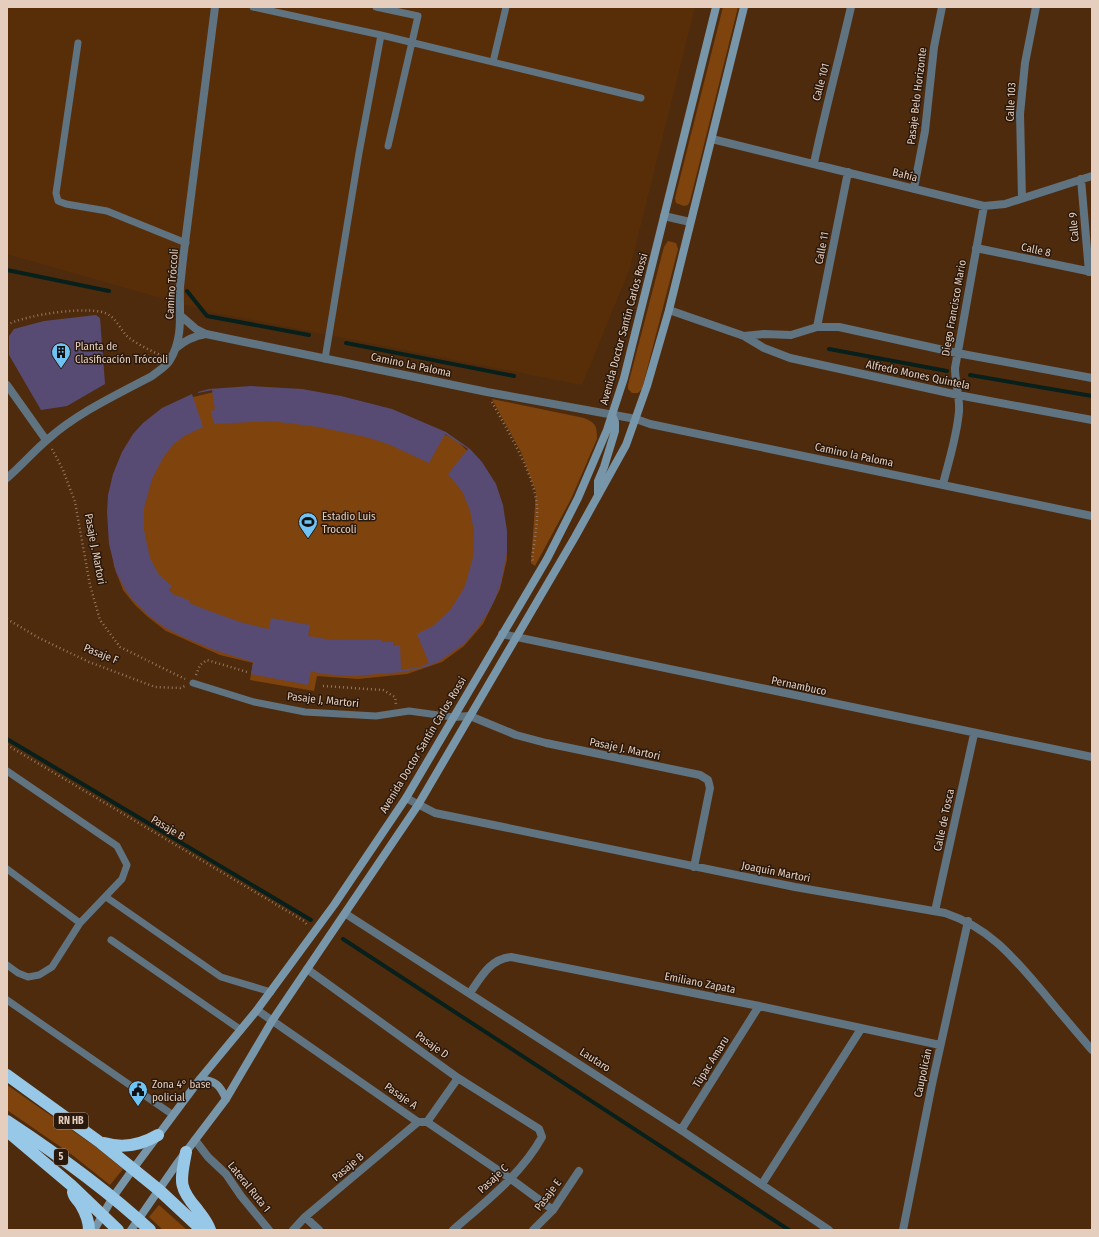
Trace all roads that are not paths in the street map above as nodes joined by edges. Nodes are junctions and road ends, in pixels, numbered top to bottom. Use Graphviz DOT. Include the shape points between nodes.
graph roads {
  1 [pos="215,7"];
  2 [pos="253,7"];
  3 [pos="376,7"];
  4 [pos="506,7"];
  5 [pos="716,7"];
  6 [pos="744,7"];
  7 [pos="851,7"];
  8 [pos="942,7"];
  9 [pos="1036,7"];
  10 [pos="382,35"];
  11 [pos="412,42"];
  12 [pos="78,43"];
  13 [pos="493,62"];
  14 [pos="641,98"];
  15 [pos="712,139"];
  16 [pos="388,146"];
  17 [pos="814,163"];
  18 [pos="848,172"];
  19 [pos="1092,176"];
  20 [pos="1081,179"];
  21 [pos="914,188"];
  22 [pos="1022,198"];
  23 [pos="984,206"];
  24 [pos="664,216"];
  25 [pos="690,222"];
  26 [pos="186,243"];
  27 [pos="976,248"];
  28 [pos="1091,272"];
  29 [pos="668,310"];
  30 [pos="181,316"];
  31 [pos="817,327"];
  32 [pos="206,334"];
  33 [pos="744,336"];
  34 [pos="176,348"];
  35 [pos="957,354"];
  36 [pos="325,359"];
  37 [pos="1092,378"];
  38 [pos="7,385"];
  39 [pos="958,395"];
  40 [pos="612,415"];
  41 [pos="636,419"];
  42 [pos="1092,420"];
  43 [pos="46,440"];
  44 [pos="7,478"];
  45 [pos="944,484"];
  46 [pos="598,497"];
  47 [pos="1092,516"];
  48 [pos="502,634"];
  49 [pos="516,637"];
  50 [pos="193,683"];
  51 [pos="470,716"];
  52 [pos="453,717"];
  53 [pos="974,734"];
  54 [pos="1092,757"];
  55 [pos="7,771"];
  56 [pos="406,798"];
  57 [pos="418,805"];
  58 [pos="694,867"];
  59 [pos="7,869"];
  60 [pos="106,897"];
  61 [pos="935,911"];
  62 [pos="346,914"];
  63 [pos="968,921"];
  64 [pos="80,923"];
  65 [pos="110,940"];
  66 [pos="7,965"];
  67 [pos="307,969"];
  68 [pos="271,992"];
  69 [pos="470,993"];
  70 [pos="7,1000"];
  71 [pos="759,1006"];
  72 [pos="257,1010"];
  73 [pos="272,1021"];
  74 [pos="861,1029"];
  75 [pos="241,1030"];
  76 [pos="940,1045"];
  77 [pos="1092,1050"];
  78 [pos="7,1075"];
  79 [pos="458,1078"];
  80 [pos="200,1079"];
  81 [pos="226,1099"];
  82 [pos="173,1115"];
  83 [pos="7,1121"];
  84 [pos="418,1122"];
  85 [pos="427,1122"];
  86 [pos="681,1130"];
  87 [pos="7,1131"];
  88 [pos="158,1134"];
  89 [pos="542,1137"];
  90 [pos="195,1140"];
  91 [pos="101,1143"];
  92 [pos="186,1152"];
  93 [pos="133,1169"];
  94 [pos="579,1171"];
  95 [pos="511,1179"];
  96 [pos="762,1184"];
  97 [pos="71,1185"];
  98 [pos="159,1190"];
  99 [pos="113,1197"];
  100 [pos="553,1210"];
  101 [pos="103,1214"];
  102 [pos="305,1217"];
  103 [pos="138,1219"];
  104 [pos="89,1230"];
  105 [pos="94,1230"];
  106 [pos="118,1230"];
  107 [pos="131,1230"];
  108 [pos="150,1230"];
  109 [pos="202,1230"];
  110 [pos="210,1230"];
  111 [pos="269,1230"];
  112 [pos="294,1230"];
  113 [pos="319,1230"];
  114 [pos="453,1230"];
  115 [pos="533,1230"];
  116 [pos="829,1230"];
  117 [pos="903,1230"];
  1 -- 26 [label="street, Camino Tróccoli"];
  2 -- 10 [label="lane"];
  3 -- 11 [label="lane" via="418,16"];
  4 -- 13 [label="lane"];
  5 -- 24 [label="street, Avenida Doctor Santín Carlos Rossi"];
  6 -- 15 [label="street"];
  7 -- 17 [label="street, Calle 101"];
  8 -- 21 [label="street, Pasaje Belo Horizonte" via="934,47 925,132"];
  9 -- 22 [label="street, Calle 103" via="1025,63 1020,114"];
  10 -- 11 [label="lane"];
  10 -- 36 [label="lane" via="359,153"];
  11 -- 13 [label="lane"];
  11 -- 16 [label="lane"];
  12 -- 26 [label="lane" via="56,193 58,201 107,212"];
  13 -- 14 [label="lane"];
  15 -- 17 [label="street, Bahía"];
  15 -- 25 [label="street"];
  17 -- 18 [label="street, Bahía"];
  18 -- 21 [label="street, Bahía"];
  18 -- 31 [label="street, Calle 11"];
  19 -- 20 [label="street, Bahía"];
  20 -- 22 [label="street, Bahía"];
  20 -- 28 [label="street, Calle 9"];
  21 -- 23 [label="street, Bahía"];
  22 -- 23 [label="street, Bahía" via="1005,204"];
  23 -- 27 [label="street, Diego Francisco Mario"];
  24 -- 25 [label="street"];
  24 -- 40 [label="street, Avenida Doctor Santín Carlos Rossi" via="624,378"];
  25 -- 29 [label="street"];
  26 -- 30 [label="street, Camino Tróccoli" via="180,288"];
  27 -- 28 [label="street, Calle 8"];
  27 -- 35 [label="street, Diego Francisco Mario"];
  29 -- 33 [label="street, Alfredo Mones Quintela"];
  29 -- 41 [label="street"];
  30 -- 32 [label="street, Camino La Paloma"];
  30 -- 34 [label="street, Camino Tróccoli"];
  31 -- 33 [label="street, Alfredo Mones Quintela" via="792,335"];
  31 -- 35 [label="street, Alfredo Mones Quintela" via="839,327"];
  32 -- 34 [label="street, Camino La Paloma" via="190,338"];
  32 -- 36 [label="street, Camino La Paloma"];
  33 -- 39 [label="street, Alfredo Mones Quintela" via="764,348 790,358"];
  34 -- 43 [label="street, Camino Tróccoli" via="170,361 162,369 80,416"];
  35 -- 37 [label="street, Alfredo Mones Quintela"];
  35 -- 39 [label="street, Diego Francisco Mario" via="954,368"];
  36 -- 40 [label="street, Camino La Paloma"];
  38 -- 43 [label="street"];
  39 -- 42 [label="street, Alfredo Mones Quintela"];
  39 -- 45 [label="street, Diego Francisco Mario" via="957,428"];
  40 -- 41 [label="street, Camino la Paloma"];
  40 -- 46 [label="street" via="615,431 598,481"];
  40 -- 48 [label="street, Avenida Doctor Santín Carlos Rossi" via="578,498"];
  41 -- 45 [label="street, Camino la Paloma" via="650,424"];
  41 -- 46 [label="street" via="626,445"];
  43 -- 44 [label="street, Camino Tróccoli"];
  45 -- 47 [label="street, Camino la Paloma"];
  46 -- 49 [label="street"];
  48 -- 49 [label="street, Pernambuco"];
  48 -- 52 [label="street, Avenida Doctor Santín Carlos Rossi"];
  49 -- 51 [label="street"];
  49 -- 53 [label="street, Pernambuco"];
  50 -- 52 [label="lane, Pasaje J, Martori" via="254,702 304,712 376,716 409,711"];
  51 -- 52 [label="street, Pasaje J. Martori"];
  51 -- 57 [label="street"];
  51 -- 58 [label="street, Pasaje J. Martori" via="516,735 700,775 708,780 710,788"];
  52 -- 56 [label="street, Avenida Doctor Santín Carlos Rossi"];
  53 -- 54 [label="street, Pernambuco"];
  53 -- 61 [label="street, Calle de Tosca"];
  55 -- 60 [label="lane" via="117,846 127,865 122,879"];
  56 -- 57 [label="street, Joaquín Martori"];
  56 -- 68 [label="street, Avenida Doctor Santín Carlos Rossi"];
  57 -- 58 [label="street, Joaquín Martori" via="435,813"];
  57 -- 62 [label="street"];
  58 -- 61 [label="street, Joaquín Martori"];
  59 -- 64 [label="lane"];
  60 -- 64 [label="lane"];
  60 -- 68 [label="lane" via="221,977"];
  61 -- 63 [label="street, Joaquín Martori"];
  62 -- 67 [label="street"];
  62 -- 69 [label="street, Lautaro"];
  63 -- 76 [label="street, Caupolicán"];
  63 -- 77 [label="street, Joaquín Martori" via="994,940 1016,961"];
  64 -- 66 [label="lane" via="52,967 39,975 28,977"];
  65 -- 75 [label="lane"];
  67 -- 73 [label="street"];
  67 -- 79 [label="street, Pasaje D"];
  68 -- 72 [label="street, Avenida Doctor Santín Carlos Rossi"];
  69 -- 71 [label="street, Emiliano Zapata" via="496,961 511,957"];
  69 -- 86 [label="street, Lautaro"];
  70 -- 82 [label="lane"];
  71 -- 74 [label="street, Emiliano Zapata"];
  71 -- 86 [label="street, Túpac Amaru"];
  72 -- 73 [label="street, Pasaje A"];
  72 -- 75 [label="street, Avenida Doctor Santín Carlos Rossi"];
  73 -- 81 [label="street"];
  73 -- 84 [label="street, Pasaje A"];
  74 -- 76 [label="street, Emiliano Zapata"];
  74 -- 96 [label="street"];
  75 -- 80 [label="street, Avenida Doctor Santín Carlos Rossi"];
  76 -- 117 [label="street, Caupolicán"];
  78 -- 91 [label="highway, RN HB"];
  79 -- 85 [label="street"];
  79 -- 89 [label="street, Pasaje D" via="539,1129"];
  80 -- 81 [label="street" via="218,1084"];
  80 -- 82 [label="street, Avenida Doctor Santín Carlos Rossi"];
  81 -- 90 [label="street"];
  82 -- 88 [label="street, Avenida Doctor Santín Carlos Rossi"];
  83 -- 99 [label="highway, 5" via="65,1160"];
  84 -- 85 [label="street, Pasaje A"];
  84 -- 102 [label="street, Pasaje B"];
  85 -- 95 [label="street"];
  86 -- 96 [label="street, Lautaro"];
  87 -- 97 [label="highway"];
  88 -- 91 [label="highway" via="148,1140 125,1146"];
  88 -- 93 [label="street, Avenida Doctor Santín Carlos Rossi"];
  89 -- 95 [label="street, Pasaje C" via="538,1146"];
  90 -- 92 [label="street"];
  90 -- 111 [label="street, Lateral Ruta 1" via="226,1174"];
  91 -- 93 [label="highway, RN HB"];
  92 -- 98 [label="street"];
  92 -- 110 [label="highway" via="183,1190"];
  93 -- 98 [label="highway, RN HB"];
  93 -- 99 [label="street, Avenida Doctor Santín Carlos Rossi"];
  94 -- 100 [label="street, Pasaje E"];
  95 -- 100 [label="street"];
  95 -- 114 [label="street, Pasaje C"];
  96 -- 116 [label="street, Lautaro"];
  97 -- 101 [label="highway"];
  97 -- 104 [label="highway"];
  98 -- 103 [label="street"];
  98 -- 109 [label="highway, RN HB"];
  99 -- 101 [label="street, Avenida Doctor Santín Carlos Rossi"];
  99 -- 103 [label="highway, 5"];
  100 -- 115 [label="street, Pasaje E"];
  101 -- 105 [label="street, Avenida Doctor Santín Carlos Rossi"];
  101 -- 106 [label="highway"];
  102 -- 112 [label="street, Pasaje B"];
  102 -- 113 [label="street"];
  103 -- 107 [label="street"];
  103 -- 108 [label="highway, 5"];
}
